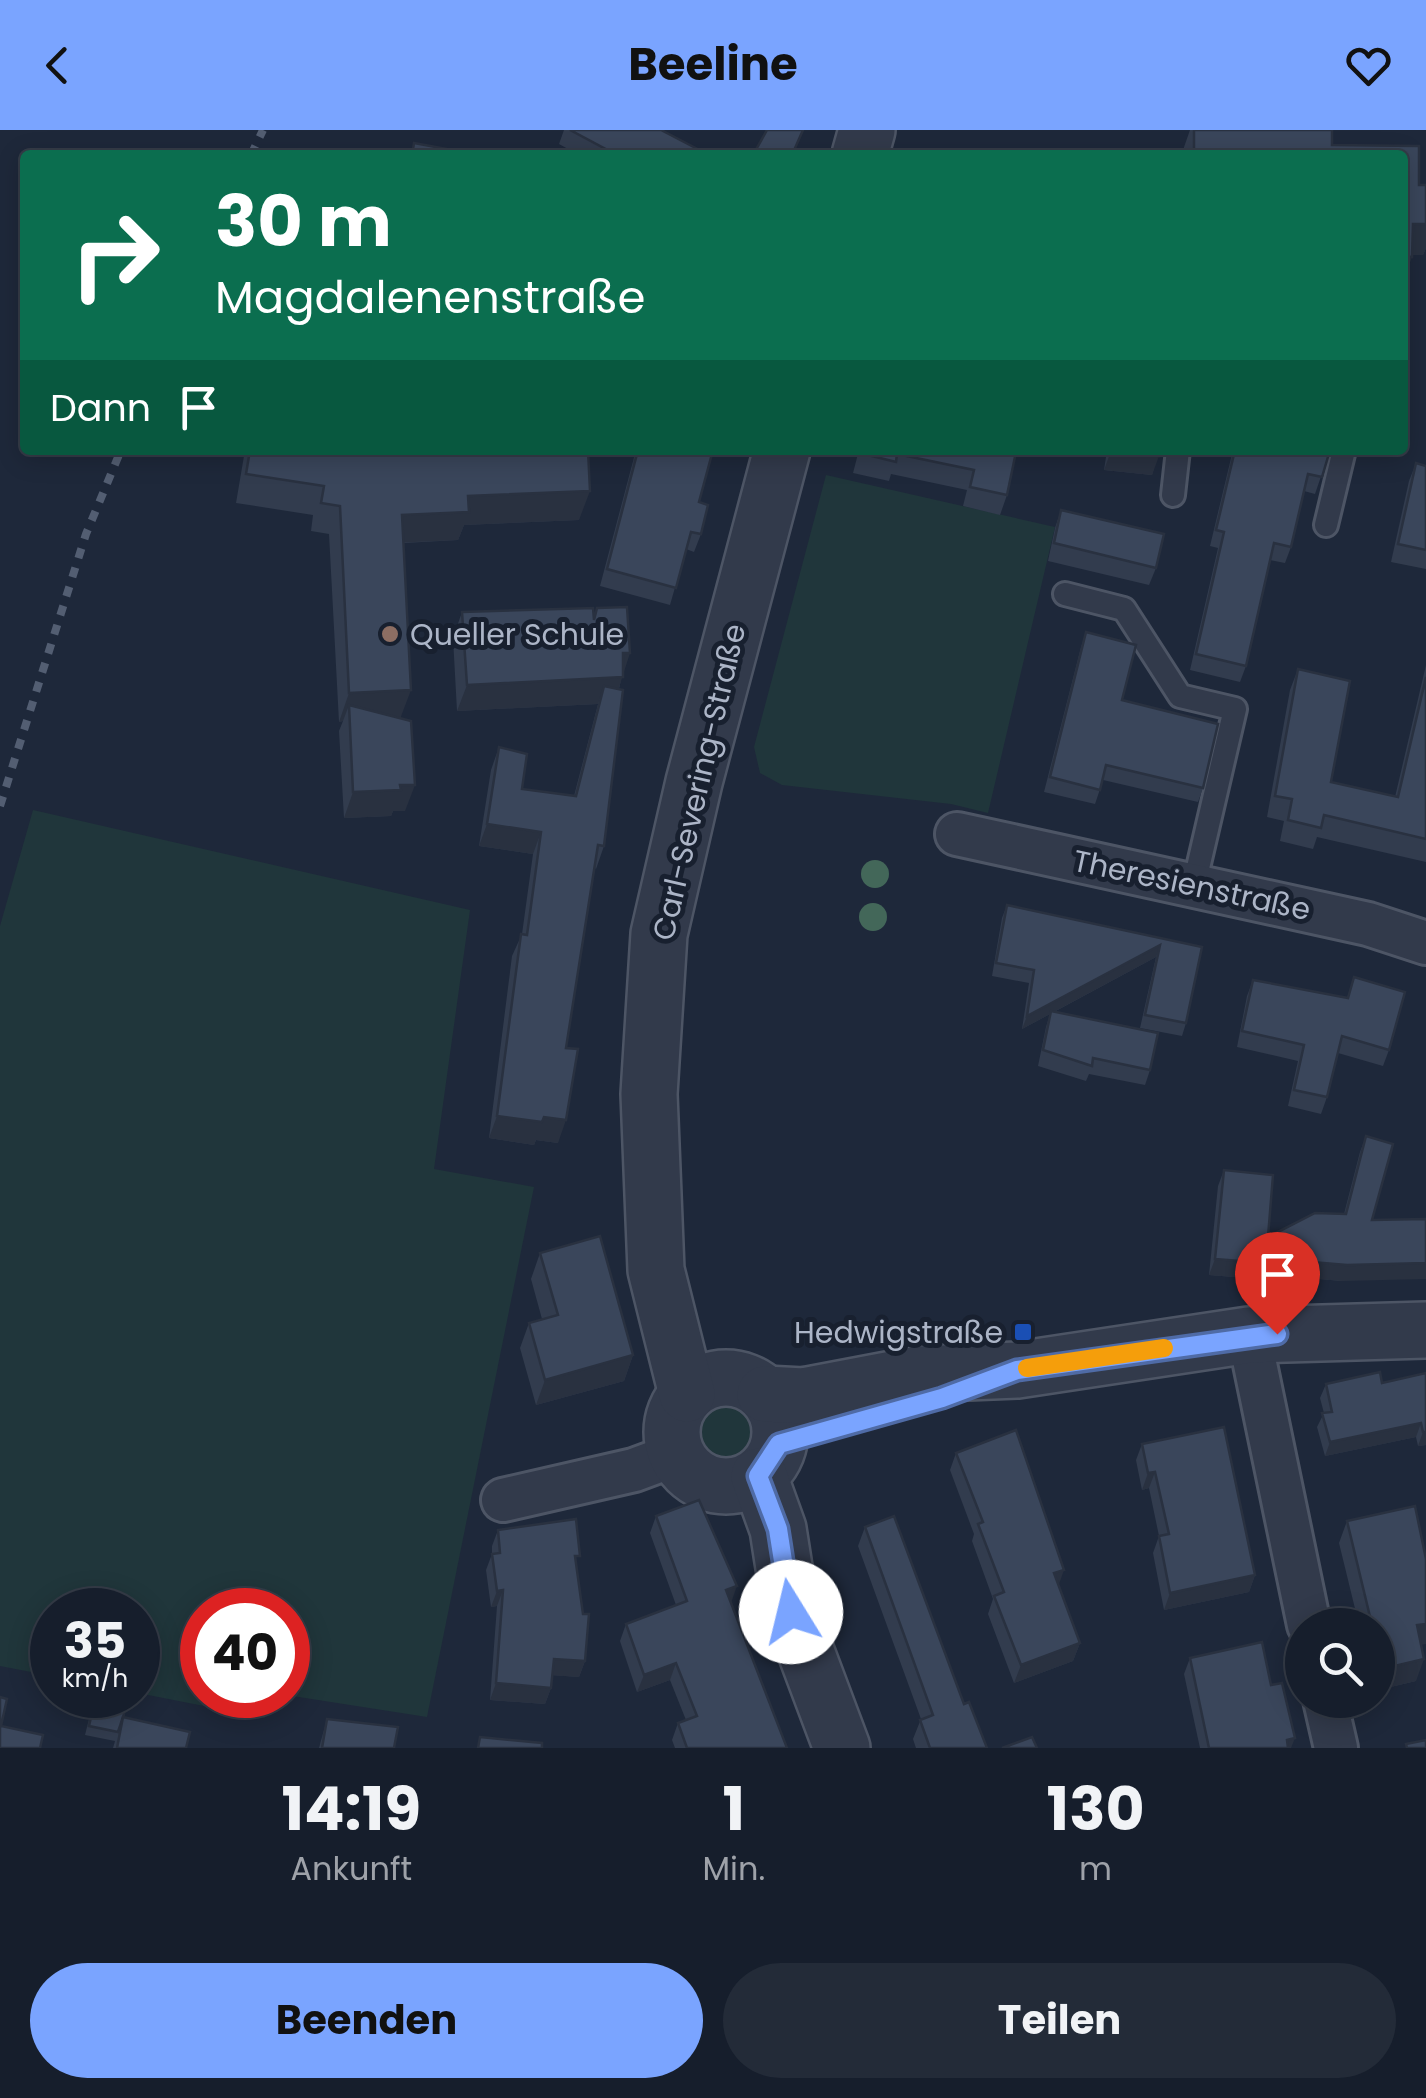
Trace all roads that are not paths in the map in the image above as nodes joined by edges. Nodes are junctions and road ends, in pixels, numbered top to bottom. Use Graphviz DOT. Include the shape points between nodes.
graph roads {
  1 [pos="781,455"];
  2 [pos="1177,455"];
  3 [pos="1343,455"];
  4 [pos="1172,495"];
  5 [pos="1326,525"];
  6 [pos="1065,594"];
  7 [pos="957,834"];
  8 [pos="1194,885"];
  9 [pos="1426,943"];
  10 [pos="1426,1330"];
  11 [pos="1249,1336"];
  12 [pos="739,1429"];
  13 [pos="676,1454"];
  14 [pos="503,1500"];
  15 [pos="1305,1608"];
  16 [pos="1329,1718"];
  17 [pos="842,1748"];
  18 [pos="1336,1748"];
  1 -- 12 [label="street, Carl-Severing-Straße" via="694,782 660,934 650,1035 656,1270"];
  2 -- 4 [label="lane"];
  3 -- 5 [label="lane"];
  6 -- 8 [label="lane" via="1124,608 1180,696 1235,710"];
  7 -- 8 [label="street, Theresienstraße"];
  8 -- 9 [label="street, Theresienstraße"];
  10 -- 11 [label="street"];
  11 -- 12 [label="street" via="1017,1370 942,1398"];
  11 -- 15 [label="street"];
  12 -- 13 [label="street" via="672,1422"];
  12 -- 17 [label="street, Carl-Severing-Straße" via="778,1529 791,1612"];
  13 -- 14 [label="street"];
  16 -- 18 [label="street"];
}
